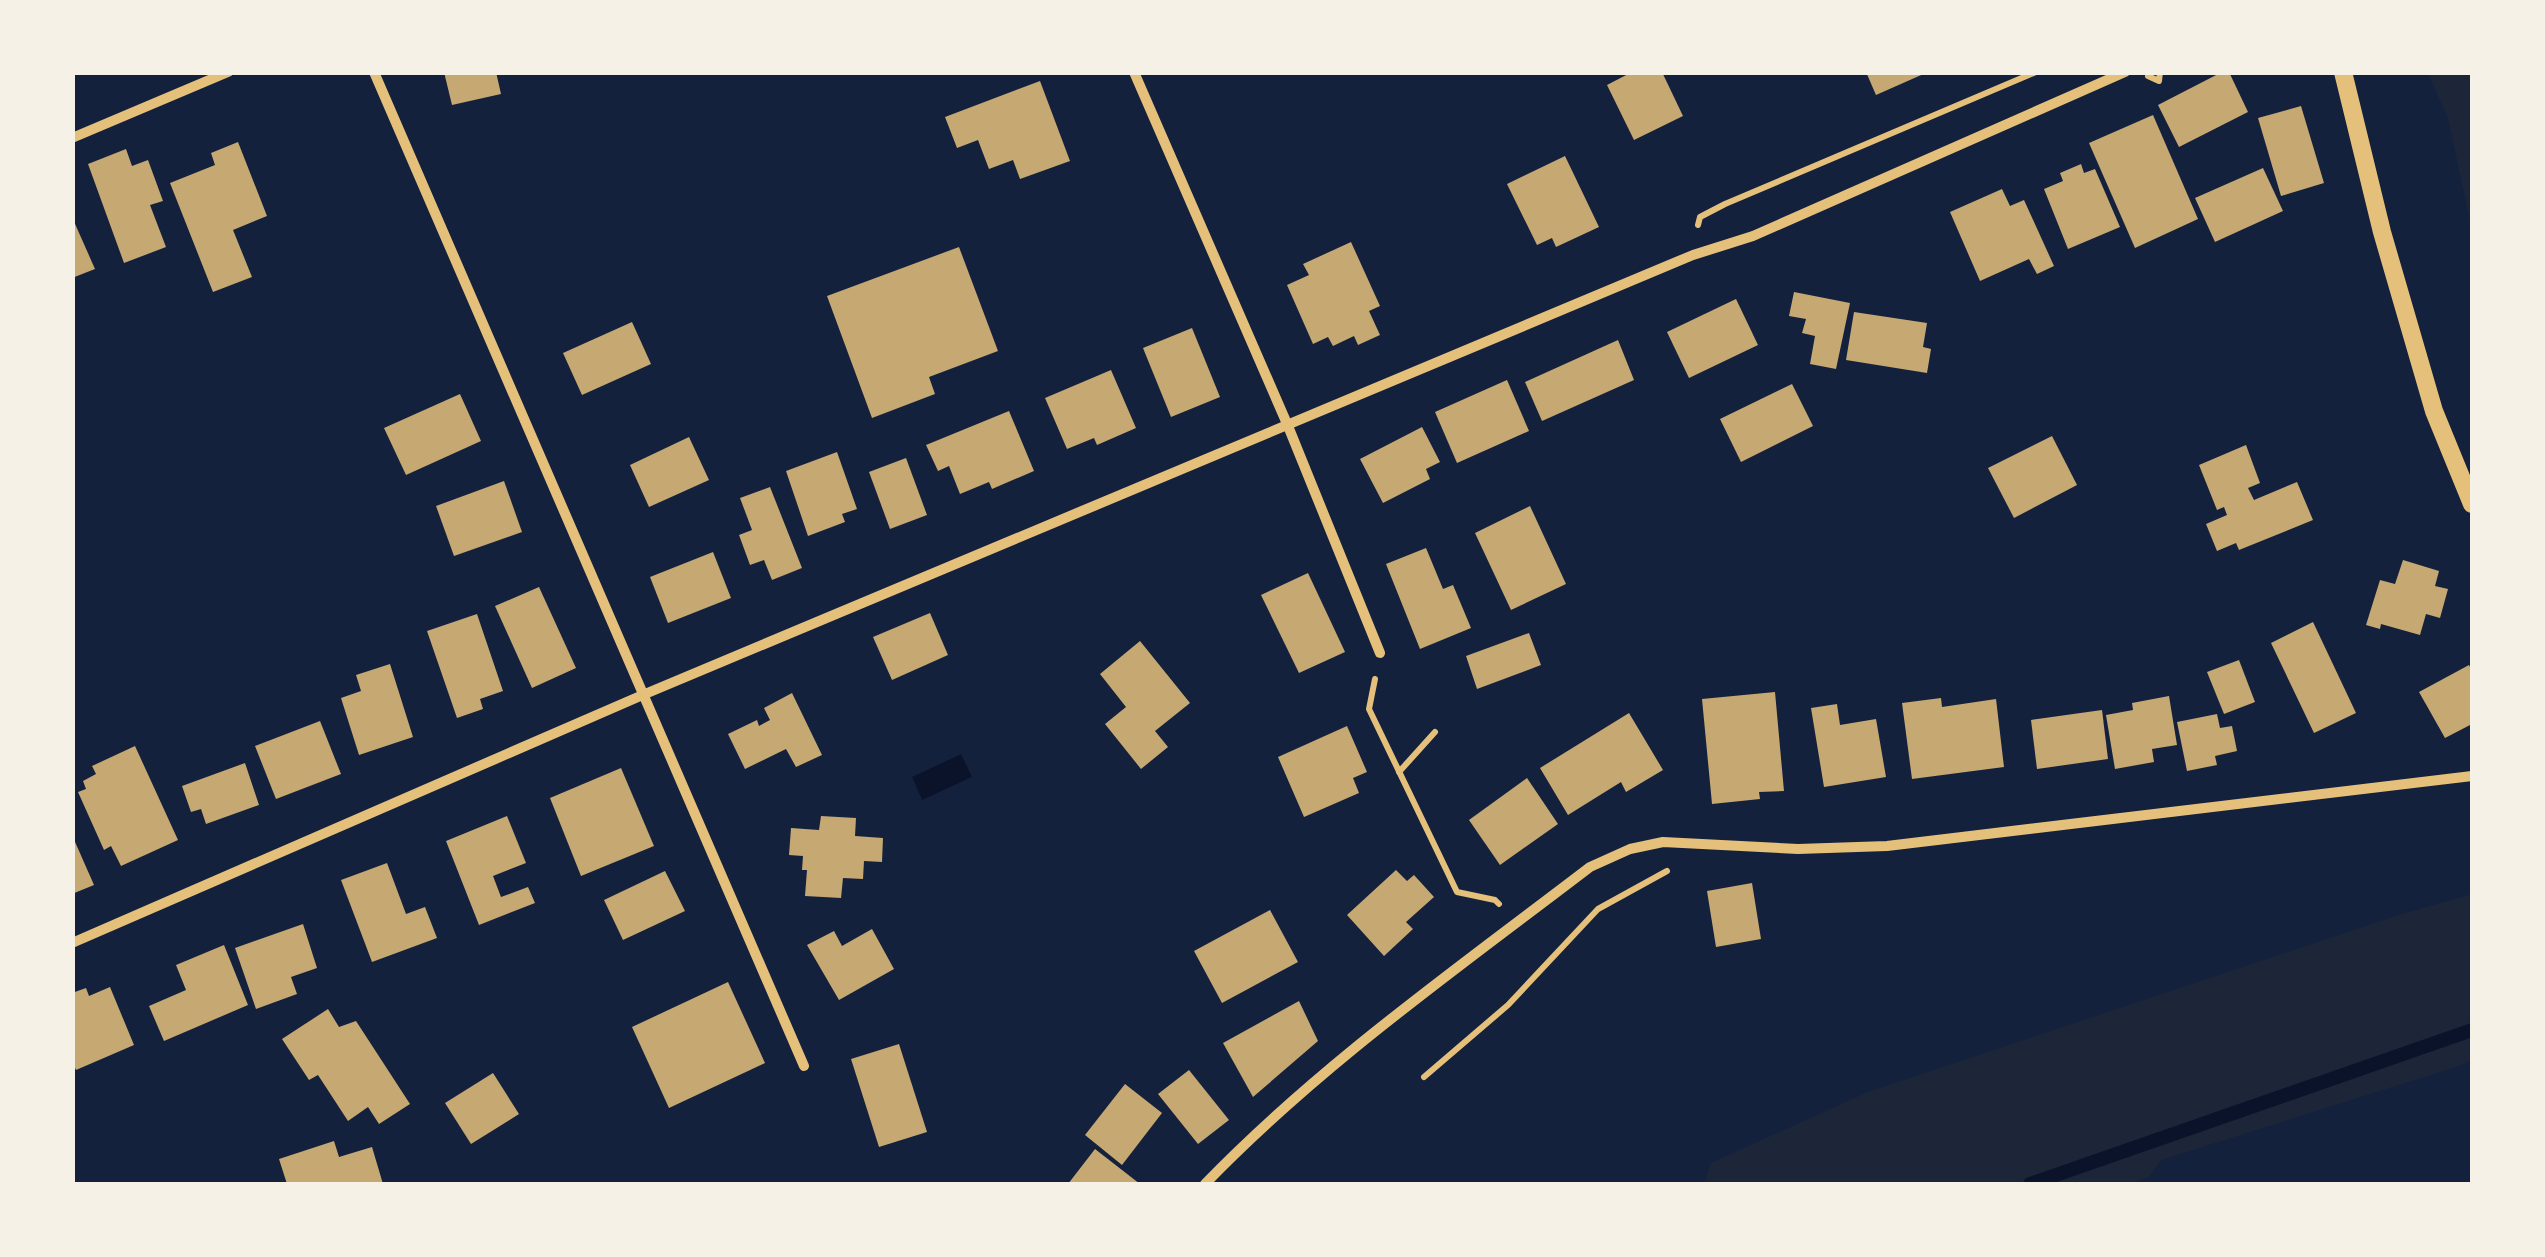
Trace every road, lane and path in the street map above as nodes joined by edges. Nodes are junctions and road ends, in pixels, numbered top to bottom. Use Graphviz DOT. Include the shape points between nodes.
graph roads {
  1 [pos="228,72"];
  2 [pos="374,72"];
  3 [pos="1134,72"];
  4 [pos="2036,72"];
  5 [pos="2125,72"];
  6 [pos="2343,72"];
  7 [pos="72,138"];
  8 [pos="1726,204"];
  9 [pos="1288,426"];
  10 [pos="2472,504"];
  11 [pos="1380,653"];
  12 [pos="645,694"];
  13 [pos="1435,732"];
  14 [pos="1399,772"];
  15 [pos="2472,776"];
  16 [pos="1690,843"];
  17 [pos="1516,924"];
  18 [pos="72,943"];
  19 [pos="804,1066"];
  20 [pos="1424,1076"];
  21 [pos="1205,1184"];
  1 -- 7 [label="street"];
  2 -- 12 [label="street"];
  3 -- 9 [label="street"];
  4 -- 8 [label="path"];
  5 -- 9 [label="street" via="1753,236 1693,255"];
  6 -- 10 [label="street" via="2434,411"];
  9 -- 11 [label="street"];
  9 -- 12 [label="street"];
  11 -- 14 [label="path" via="1368,709"];
  12 -- 18 [label="street"];
  12 -- 19 [label="street"];
  13 -- 14 [label="path"];
  14 -- 17 [label="path" via="1458,892 1495,900"];
  15 -- 16 [label="street" via="1887,846"];
  16 -- 17 [label="street" via="1630,849 1590,868"];
  16 -- 20 [label="path" via="1663,875 1598,909 1508,1005"];
  17 -- 21 [label="street" via="1352,1050"];
}
